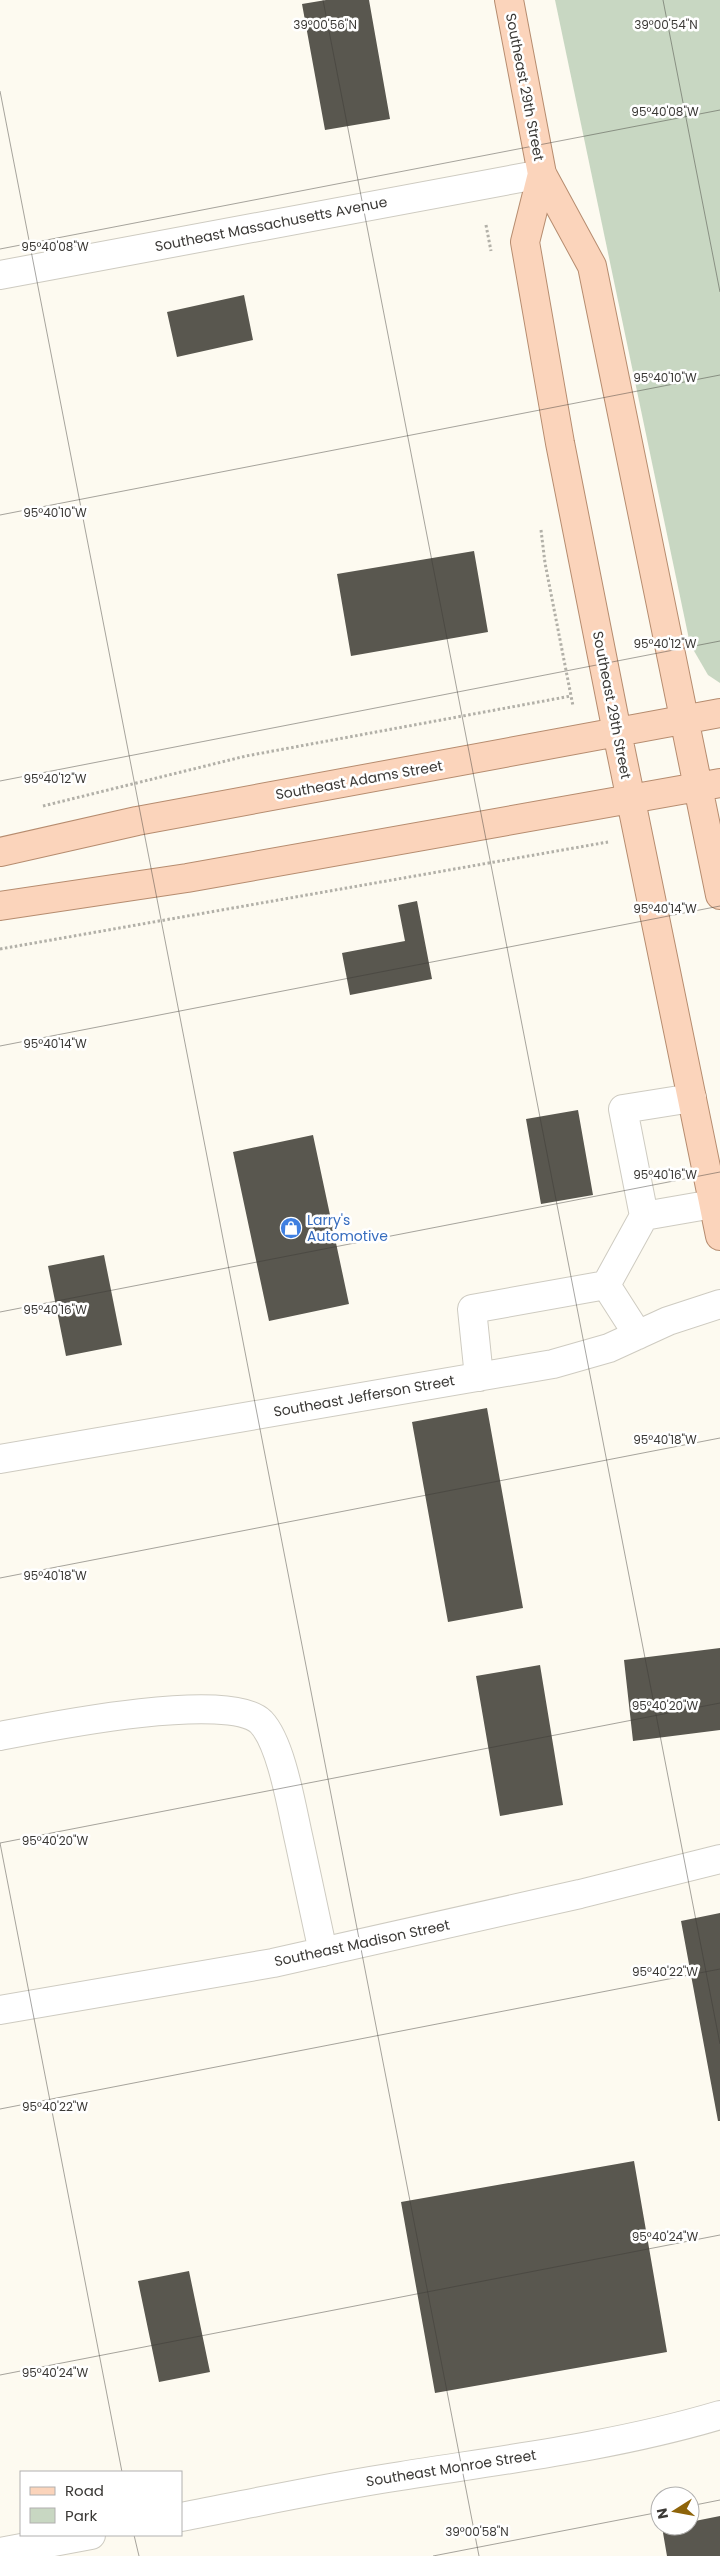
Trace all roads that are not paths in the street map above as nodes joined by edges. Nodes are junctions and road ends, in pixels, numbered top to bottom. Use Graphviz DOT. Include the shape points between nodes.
graph roads {
  1 [pos="509,0"];
  2 [pos="542,174"];
  3 [pos="0,275"];
  4 [pos="720,713"];
  5 [pos="684,719"];
  6 [pos="617,732"];
  7 [pos="709,785"];
  8 [pos="630,799"];
  9 [pos="0,852"];
  10 [pos="720,894"];
  11 [pos="0,906"];
  12 [pos="692,1098"];
  13 [pos="714,1204"];
  14 [pos="644,1216"];
  15 [pos="720,1236"];
  16 [pos="606,1286"];
  17 [pos="720,1304"];
  18 [pos="638,1335"];
  19 [pos="478,1377"];
  20 [pos="0,1459"];
  21 [pos="0,1736"];
  22 [pos="720,1859"];
  23 [pos="323,1952"];
  24 [pos="0,2010"];
  25 [pos="720,2415"];
  26 [pos="182,2517"];
  27 [pos="86,2536"];
  28 [pos="0,2552"];
  1 -- 2 [label="main road, Southeast 29th Street"];
  2 -- 3 [label="street, Southeast Massachusetts Avenue"];
  2 -- 5 [label="main road, Southeast 29th Street" via="592,266"];
  2 -- 6 [label="main road, Southeast 29th Street" via="525,242 560,443"];
  4 -- 5 [label="main road, Southeast Adams Street"];
  5 -- 6 [label="main road, Southeast Adams Street"];
  5 -- 7 [label="main road, Southeast 29th Street"];
  6 -- 8 [label="main road, Southeast 29th Street"];
  6 -- 9 [label="main road, Southeast Adams Street" via="146,819"];
  7 -- 8 [label="main road"];
  7 -- 10 [label="main road, Southeast 29th Street"];
  8 -- 11 [label="main road" via="187,878"];
  8 -- 12 [label="main road, Southeast 29th Street"];
  12 -- 13 [label="main road, Southeast 29th Street"];
  12 -- 14 [label="street" via="623,1110"];
  13 -- 14 [label="street"];
  13 -- 15 [label="main road, Southeast 29th Street"];
  14 -- 16 [label="street"];
  16 -- 18 [label="street"];
  16 -- 19 [label="street" via="472,1309"];
  17 -- 18 [label="street, Southeast Jefferson Street"];
  18 -- 19 [label="street, Southeast Jefferson Street" via="609,1348 553,1364"];
  19 -- 20 [label="street, Southeast Jefferson Street"];
  21 -- 23 [label="street" via="67,1722 174,1708 248,1713 261,1722 275,1747 285,1777"];
  22 -- 23 [label="street, Southeast Madison Street"];
  23 -- 24 [label="street, Southeast Madison Street"];
  25 -- 26 [label="street, Southeast Monroe Street" via="612,2442 378,2479"];
  27 -- 28 [label="street"];
}
